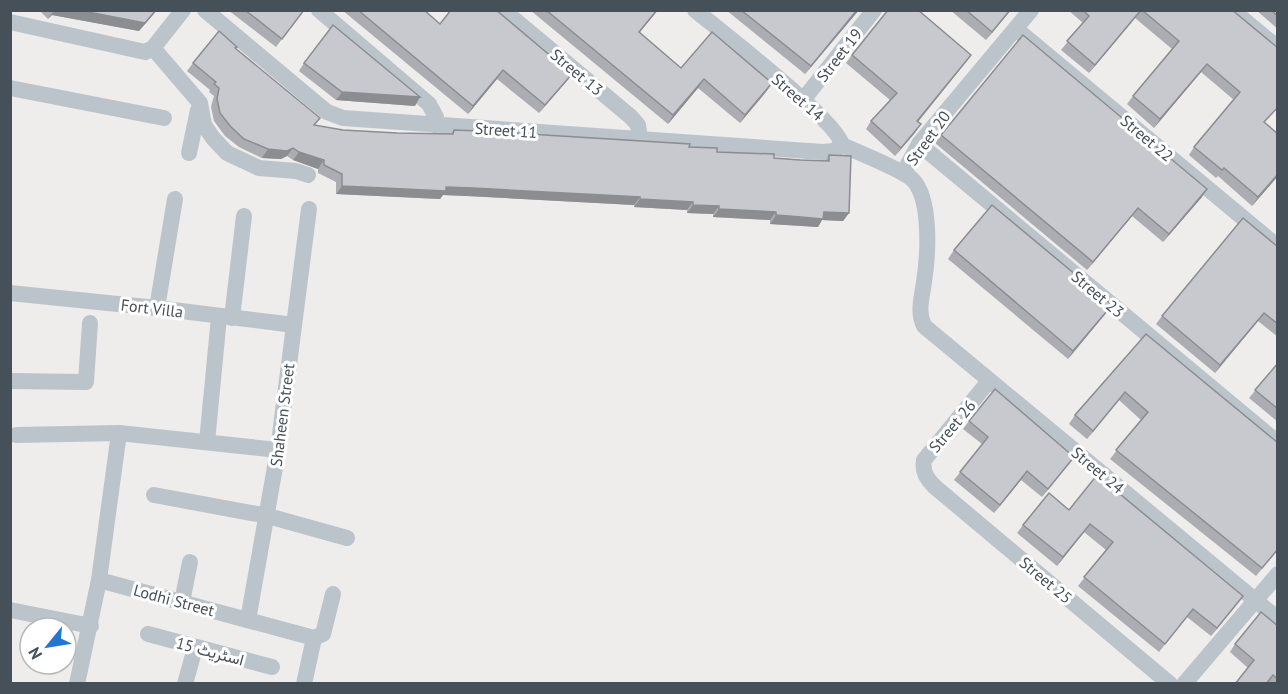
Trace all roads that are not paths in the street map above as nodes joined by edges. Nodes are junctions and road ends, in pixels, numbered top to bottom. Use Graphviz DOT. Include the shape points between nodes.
graph roads {
  1 [pos="183,10"];
  2 [pos="205,10"];
  3 [pos="319,10"];
  4 [pos="503,10"];
  5 [pos="695,10"];
  6 [pos="874,10"];
  7 [pos="1031,10"];
  8 [pos="1233,10"];
  9 [pos="11,19"];
  10 [pos="1016,29"];
  11 [pos="153,48"];
  12 [pos="1278,48"];
  13 [pos="10,88"];
  14 [pos="803,100"];
  15 [pos="200,103"];
  16 [pos="164,118"];
  17 [pos="435,125"];
  18 [pos="640,139"];
  19 [pos="919,144"];
  20 [pos="842,145"];
  21 [pos="189,153"];
  22 [pos="903,173"];
  23 [pos="308,175"];
  24 [pos="175,199"];
  25 [pos="309,209"];
  26 [pos="244,216"];
  27 [pos="1278,247"];
  28 [pos="10,293"];
  29 [pos="157,308"];
  30 [pos="225,317"];
  31 [pos="921,321"];
  32 [pos="90,323"];
  33 [pos="294,325"];
  34 [pos="10,381"];
  35 [pos="990,381"];
  36 [pos="119,433"];
  37 [pos="16,435"];
  38 [pos="207,442"];
  39 [pos="1278,443"];
  40 [pos="278,450"];
  41 [pos="925,475"];
  42 [pos="154,495"];
  43 [pos="268,516"];
  44 [pos="346,538"];
  45 [pos="190,562"];
  46 [pos="1278,574"];
  47 [pos="99,580"];
  48 [pos="333,594"];
  49 [pos="1256,600"];
  50 [pos="182,602"];
  51 [pos="10,610"];
  52 [pos="1278,619"];
  53 [pos="248,620"];
  54 [pos="91,626"];
  55 [pos="148,634"];
  56 [pos="314,638"];
  57 [pos="195,648"];
  58 [pos="272,667"];
  59 [pos="77,684"];
  60 [pos="185,684"];
  61 [pos="304,684"];
  62 [pos="1170,684"];
  63 [pos="1184,684"];
  1 -- 11 [label="street"];
  2 -- 17 [label="street, Street 11" via="335,116"];
  3 -- 17 [label="street" via="429,104 436,117"];
  4 -- 18 [label="street, Street 13" via="631,117 638,125"];
  5 -- 14 [label="street, Street 14"];
  6 -- 14 [label="street, Street 19"];
  7 -- 10 [label="street, Street 20"];
  8 -- 12 [label="street"];
  9 -- 11 [label="street" via="145,52"];
  10 -- 19 [label="street, Street 20"];
  10 -- 27 [label="street, Street 22"];
  11 -- 15 [label="street"];
  13 -- 16 [label="street"];
  14 -- 20 [label="street, Street 14" via="839,136"];
  15 -- 21 [label="street"];
  15 -- 23 [label="street" via="204,125 227,153 259,168"];
  17 -- 18 [label="street, Street 11"];
  18 -- 20 [label="street, Street 11" via="823,152"];
  19 -- 22 [label="street, Street 20"];
  19 -- 39 [label="street, Street 23"];
  20 -- 22 [label="street, Street 14"];
  22 -- 31 [label="street, Street 20" via="917,186 927,228"];
  24 -- 29 [label="street"];
  25 -- 33 [label="street, Shaheen Street"];
  26 -- 30 [label="street"];
  28 -- 29 [label="street, Fort Villa"];
  29 -- 30 [label="street, Fort Villa"];
  30 -- 33 [label="street, Fort Villa"];
  30 -- 38 [label="street"];
  31 -- 35 [label="street, Street 24"];
  32 -- 34 [label="street" via="86,382"];
  33 -- 40 [label="street, Shaheen Street"];
  35 -- 41 [label="street, Street 26" via="924,460"];
  35 -- 49 [label="street, Street 24"];
  36 -- 37 [label="street"];
  36 -- 38 [label="street"];
  36 -- 47 [label="street"];
  38 -- 40 [label="street"];
  40 -- 43 [label="street, Shaheen Street"];
  41 -- 62 [label="street, Street 25"];
  42 -- 43 [label="street"];
  43 -- 44 [label="street"];
  43 -- 53 [label="street, Shaheen Street"];
  45 -- 50 [label="street"];
  46 -- 49 [label="street"];
  47 -- 50 [label="street, Lodhi Street"];
  47 -- 54 [label="street"];
  48 -- 56 [label="street" via="323,634"];
  49 -- 52 [label="street, Street 24"];
  49 -- 63 [label="street"];
  50 -- 53 [label="street, Lodhi Street"];
  51 -- 54 [label="street"];
  53 -- 56 [label="street, Lodhi Street"];
  54 -- 59 [label="street"];
  55 -- 57 [label="street, اسٹریٹ 15"];
  56 -- 61 [label="street"];
  57 -- 58 [label="street, اسٹریٹ 15"];
  57 -- 60 [label="street"];
}
